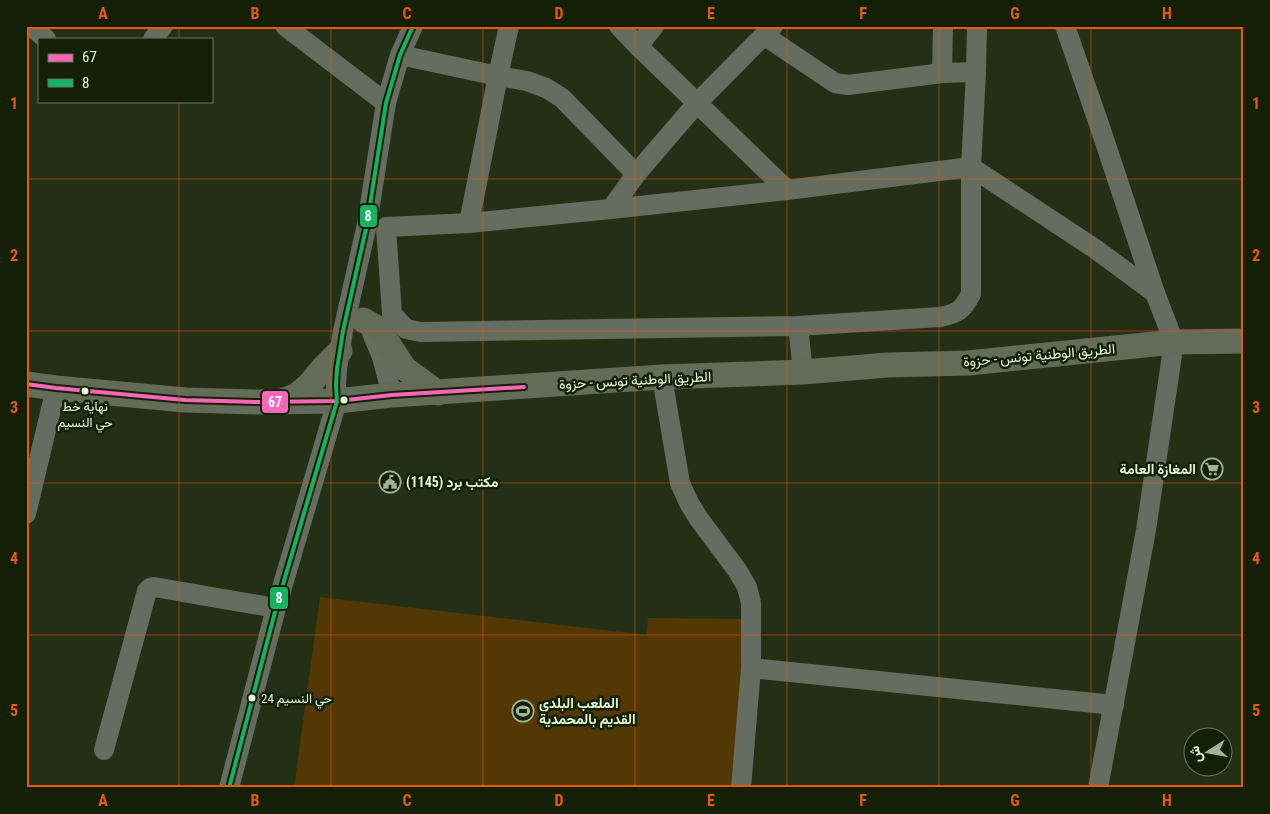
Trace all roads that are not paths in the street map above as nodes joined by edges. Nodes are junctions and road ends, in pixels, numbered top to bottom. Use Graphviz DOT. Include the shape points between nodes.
graph roads {
  1 [pos="163,26"];
  2 [pos="285,26"];
  3 [pos="413,26"];
  4 [pos="509,26"];
  5 [pos="619,26"];
  6 [pos="654,26"];
  7 [pos="943,26"];
  8 [pos="977,26"];
  9 [pos="1065,26"];
  10 [pos="769,31"];
  11 [pos="153,38"];
  12 [pos="638,46"];
  13 [pos="400,55"];
  14 [pos="976,72"];
  15 [pos="942,73"];
  16 [pos="498,76"];
  17 [pos="386,103"];
  18 [pos="697,103"];
  19 [pos="971,167"];
  20 [pos="636,174"];
  21 [pos="787,190"];
  22 [pos="611,209"];
  23 [pos="469,223"];
  24 [pos="377,225"];
  25 [pos="1155,293"];
  26 [pos="357,312"];
  27 [pos="798,326"];
  28 [pos="1244,341"];
  29 [pos="1174,342"];
  30 [pos="340,351"];
  31 [pos="803,372"];
  32 [pos="662,377"];
  33 [pos="26,384"];
  34 [pos="56,388"];
  35 [pos="438,393"];
  36 [pos="392,395"];
  37 [pos="282,401"];
  38 [pos="337,401"];
  39 [pos="26,514"];
  40 [pos="276,608"];
  41 [pos="751,668"];
  42 [pos="1114,705"];
  43 [pos="104,750"];
  44 [pos="228,788"];
  45 [pos="741,788"];
  46 [pos="1098,788"];
  1 -- 11 [label="street"];
  2 -- 17 [label="street"];
  3 -- 13 [label="street"];
  4 -- 16 [label="street"];
  5 -- 12 [label="street"];
  6 -- 12 [label="street"];
  7 -- 15 [label="street"];
  8 -- 14 [label="street"];
  9 -- 25 [label="street"];
  10 -- 15 [label="street" via="835,83 848,85"];
  10 -- 18 [label="street"];
  12 -- 18 [label="street"];
  13 -- 16 [label="street"];
  13 -- 17 [label="street"];
  14 -- 15 [label="street"];
  14 -- 19 [label="street"];
  16 -- 20 [label="street" via="527,81 562,98"];
  16 -- 23 [label="street"];
  17 -- 24 [label="street"];
  18 -- 20 [label="street"];
  18 -- 21 [label="street"];
  19 -- 21 [label="street"];
  19 -- 25 [label="street" via="1094,248"];
  19 -- 27 [label="street" via="971,294 966,304 956,313 940,317"];
  20 -- 22 [label="street"];
  21 -- 22 [label="street"];
  22 -- 23 [label="street"];
  23 -- 24 [label="street"];
  24 -- 26 [label="street"];
  24 -- 27 [label="street" via="392,314 406,329 421,332"];
  25 -- 29 [label="street"];
  26 -- 30 [label="street" via="343,331"];
  26 -- 35 [label="main road" via="379,329 404,368"];
  26 -- 36 [label="street" via="375,339"];
  27 -- 31 [label="street"];
  28 -- 29 [label="main road, الطريق الوطنية تونس - حزوة"];
  29 -- 31 [label="main road, الطريق الوطنية تونس - حزوة" via="968,363"];
  29 -- 42 [label="street" via="1146,530"];
  30 -- 37 [label="main road" via="310,384 297,395"];
  30 -- 38 [label="street"];
  31 -- 32 [label="main road, الطريق الوطنية تونس - حزوة"];
  32 -- 35 [label="main road, الطريق الوطنية تونس - حزوة"];
  32 -- 41 [label="street" via="680,483 699,519 747,587 751,604"];
  33 -- 34 [label="main road, الطريق الوطنية تونس - حزوة"];
  34 -- 37 [label="main road, الطريق الوطنية تونس - حزوة" via="185,400"];
  34 -- 39 [label="street"];
  35 -- 36 [label="main road, الطريق الوطنية تونس - حزوة"];
  36 -- 38 [label="main road, الطريق الوطنية تونس - حزوة"];
  37 -- 38 [label="main road, الطريق الوطنية تونس - حزوة"];
  38 -- 40 [label="street"];
  40 -- 43 [label="street" via="150,588"];
  40 -- 44 [label="street"];
  41 -- 42 [label="street"];
  41 -- 45 [label="street"];
  42 -- 46 [label="street"];
}
